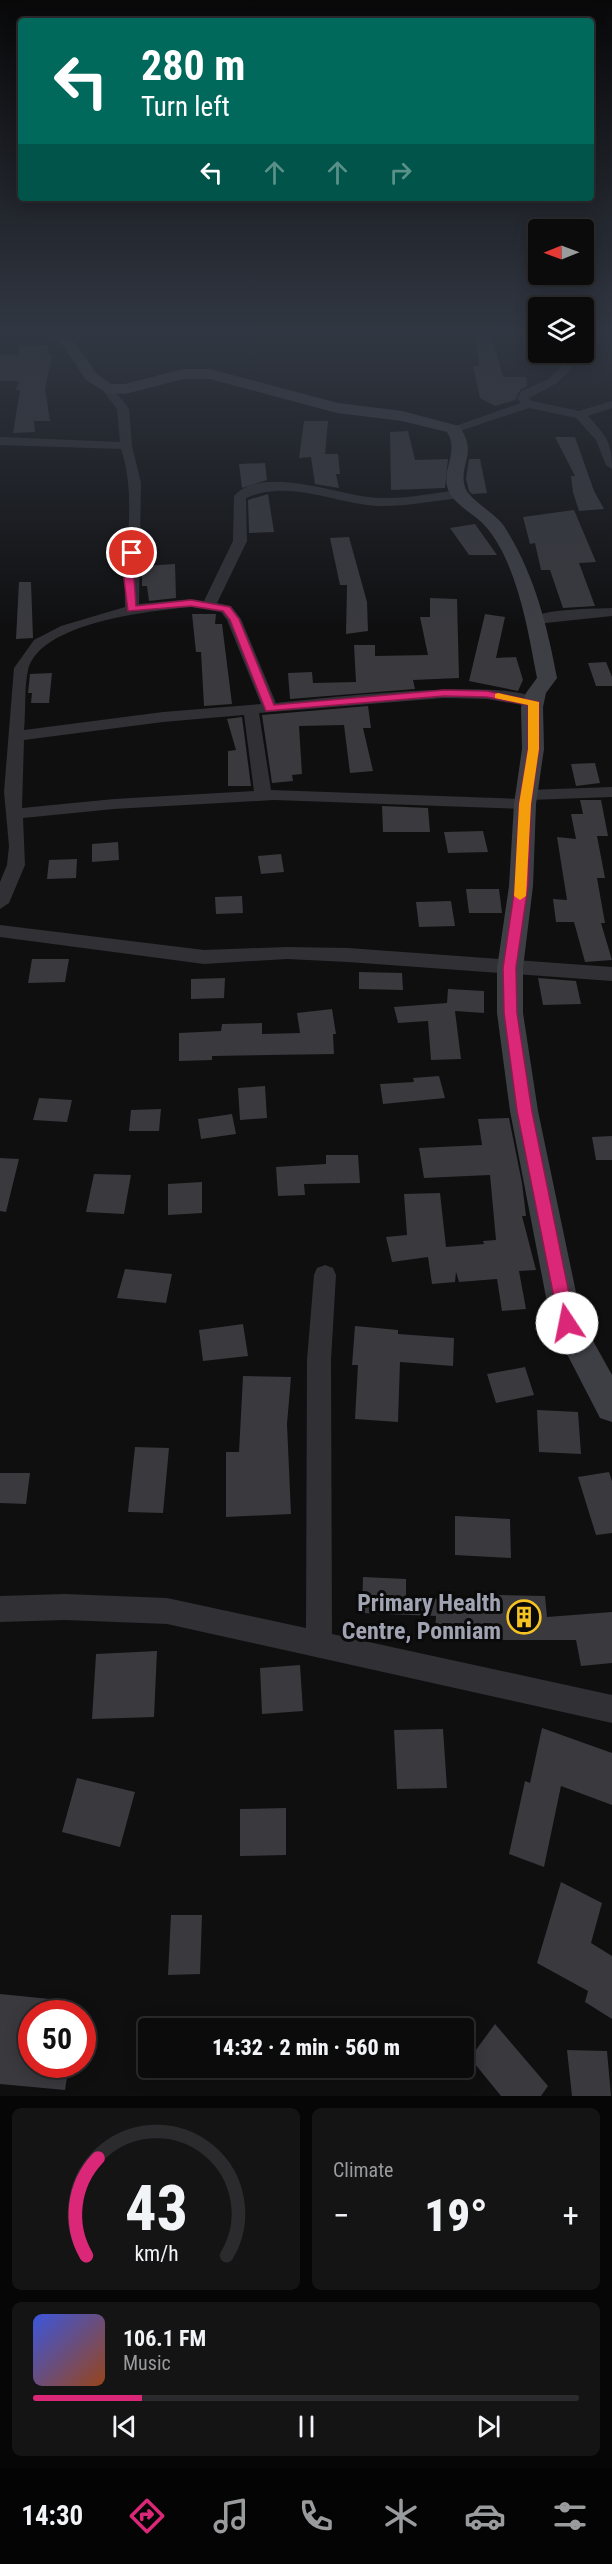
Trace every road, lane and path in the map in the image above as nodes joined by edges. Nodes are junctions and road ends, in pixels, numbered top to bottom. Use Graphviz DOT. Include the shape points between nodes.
graph roads {
  1 [pos="125,433"];
  2 [pos="456,433"];
  3 [pos="596,433"];
  4 [pos="0,441"];
  5 [pos="126,446"];
  6 [pos="612,465"];
  7 [pos="459,494"];
  8 [pos="209,605"];
  9 [pos="132,609"];
  10 [pos="612,612"];
  11 [pos="537,621"];
  12 [pos="534,702"];
  13 [pos="270,708"];
  14 [pos="251,711"];
  15 [pos="16,736"];
  16 [pos="612,792"];
  17 [pos="263,796"];
  18 [pos="526,800"];
  19 [pos="14,814"];
  20 [pos="9,846"];
  21 [pos="0,903"];
  22 [pos="0,931"];
  23 [pos="510,968"];
  24 [pos="612,974"];
  25 [pos="325,1275"];
  26 [pos="612,1407"];
  27 [pos="0,1609"];
  28 [pos="319,1646"];
  29 [pos="612,1709"];
  1 -- 5 [label="street"];
  2 -- 7 [label="main road" via="461,448 455,485"];
  3 -- 6 [label="street"];
  4 -- 5 [label="street"];
  5 -- 9 [label="street" via="135,473 136,498 129,579"];
  7 -- 8 [label="street" via="380,502 341,498 285,484 248,491 240,496 240,541"];
  7 -- 11 [label="main road" via="492,522 512,553"];
  8 -- 9 [label="street"];
  8 -- 13 [label="street" via="226,609 234,619"];
  9 -- 15 [label="street" via="66,629 39,643 21,668"];
  10 -- 11 [label="street"];
  11 -- 12 [label="main road" via="547,678"];
  12 -- 13 [label="street" via="487,694 444,693"];
  12 -- 18 [label="main road"];
  13 -- 14 [label="street"];
  14 -- 15 [label="street" via="163,717"];
  14 -- 17 [label="street"];
  15 -- 19 [label="street"];
  16 -- 18 [label="street"];
  17 -- 18 [label="street"];
  17 -- 19 [label="street" via="103,804"];
  18 -- 23 [label="main road" via="521,886"];
  19 -- 20 [label="street"];
  20 -- 21 [label="street" via="16,865"];
  22 -- 23 [label="street" via="204,957 348,955"];
  23 -- 24 [label="street"];
  23 -- 26 [label="main road" via="510,1013 525,1111 567,1323"];
  25 -- 28 [label="street" via="319,1360"];
  27 -- 28 [label="street" via="167,1611"];
  28 -- 29 [label="street"];
}
